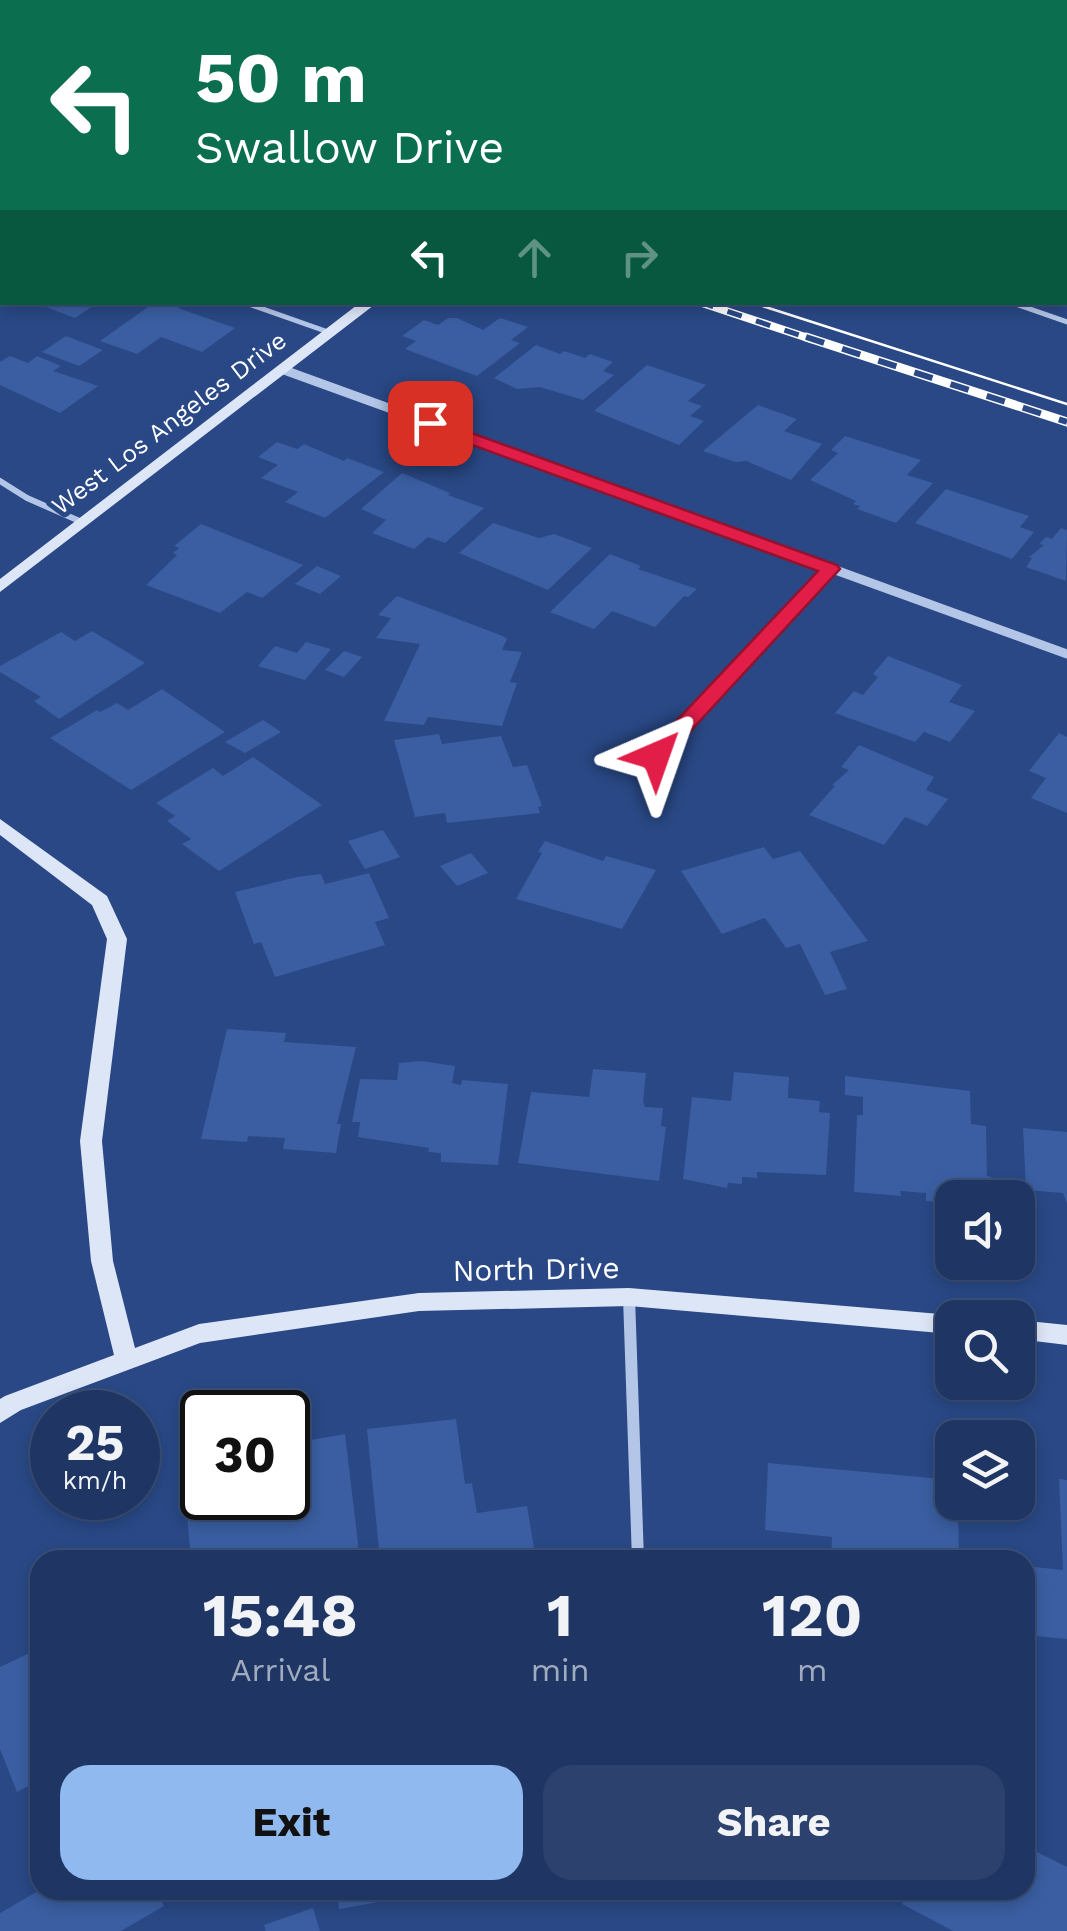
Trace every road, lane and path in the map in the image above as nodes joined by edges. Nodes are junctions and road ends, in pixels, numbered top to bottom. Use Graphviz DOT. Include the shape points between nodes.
graph roads {
  1 [pos="252,305"];
  2 [pos="368,305"];
  3 [pos="1019,305"];
  4 [pos="1067,322"];
  5 [pos="331,333"];
  6 [pos="284,370"];
  7 [pos="0,481"];
  8 [pos="84,523"];
  9 [pos="831,569"];
  10 [pos="0,587"];
  11 [pos="1067,654"];
  12 [pos="656,756"];
  13 [pos="0,825"];
  14 [pos="629,1296"];
  15 [pos="935,1323"];
  16 [pos="1035,1331"];
  17 [pos="1067,1334"];
  18 [pos="127,1360"];
  19 [pos="0,1413"];
  20 [pos="638,1550"];
  1 -- 5 [label="lane"];
  2 -- 5 [label="street, West Los Angeles Drive"];
  3 -- 4 [label="lane"];
  5 -- 6 [label="street, West Los Angeles Drive"];
  6 -- 8 [label="street, West Los Angeles Drive"];
  6 -- 9 [label="street"];
  7 -- 8 [label="lane"];
  8 -- 10 [label="street, West Los Angeles Drive"];
  9 -- 11 [label="street"];
  9 -- 12 [label="street"];
  13 -- 18 [label="street" via="100,902 116,940 91,1141 102,1261"];
  14 -- 15 [label="street, North Drive"];
  14 -- 18 [label="street, North Drive" via="419,1302 199,1334"];
  14 -- 20 [label="street"];
  16 -- 17 [label="street"];
  18 -- 19 [label="street"];
}
